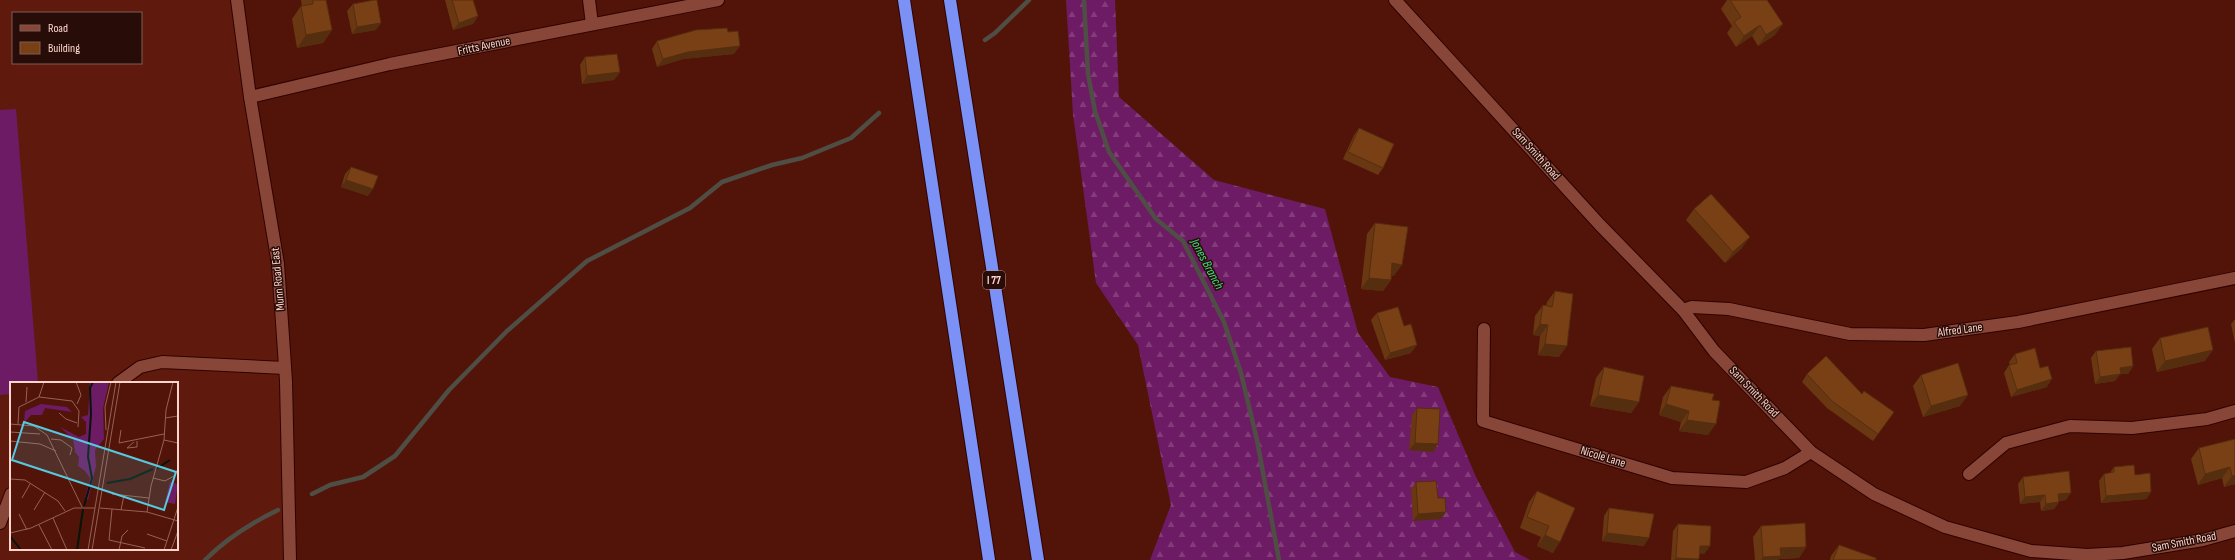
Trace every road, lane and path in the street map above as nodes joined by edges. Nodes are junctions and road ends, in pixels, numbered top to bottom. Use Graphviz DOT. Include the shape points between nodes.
graph roads {
  1 [pos="237,0"];
  2 [pos="589,0"];
  3 [pos="718,0"];
  4 [pos="904,0"];
  5 [pos="950,0"];
  6 [pos="1395,0"];
  7 [pos="592,24"];
  8 [pos="250,97"];
  9 [pos="2235,278"];
  10 [pos="1683,310"];
  11 [pos="1484,329"];
  12 [pos="285,368"];
  13 [pos="119,382"];
  14 [pos="2235,411"];
  15 [pos="1811,452"];
  16 [pos="1969,474"];
  17 [pos="10,496"];
  18 [pos="1,517"];
  19 [pos="2235,531"];
  20 [pos="1038,558"];
  21 [pos="290,560"];
  22 [pos="989,560"];
  1 -- 8 [label="street, Munn Road East"];
  2 -- 7 [label="street"];
  3 -- 7 [label="street, Fritts Avenue"];
  4 -- 22 [label="highway"];
  5 -- 20 [label="highway, I 77"];
  6 -- 10 [label="street, Sam Smith Road" via="1600,225"];
  7 -- 8 [label="street, Fritts Avenue" via="390,64"];
  8 -- 12 [label="street, Munn Road East" via="278,264"];
  9 -- 10 [label="street, Alfred Lane" via="2018,322 1924,335 1850,334 1729,309 1692,307"];
  10 -- 15 [label="street, Sam Smith Road" via="1714,351"];
  11 -- 15 [label="street, Nicole Lane" via="1483,421 1672,478 1746,482 1785,468"];
  12 -- 13 [label="street" via="162,362 140,367"];
  12 -- 21 [label="street, Munn Road East"];
  14 -- 16 [label="street" via="2207,419 2132,428 2070,426 2006,443"];
  15 -- 19 [label="street, Sam Smith Road" via="1874,494 1945,527 2031,551 2087,555 2123,553 2202,540"];
  17 -- 18 [label="street"];
}
